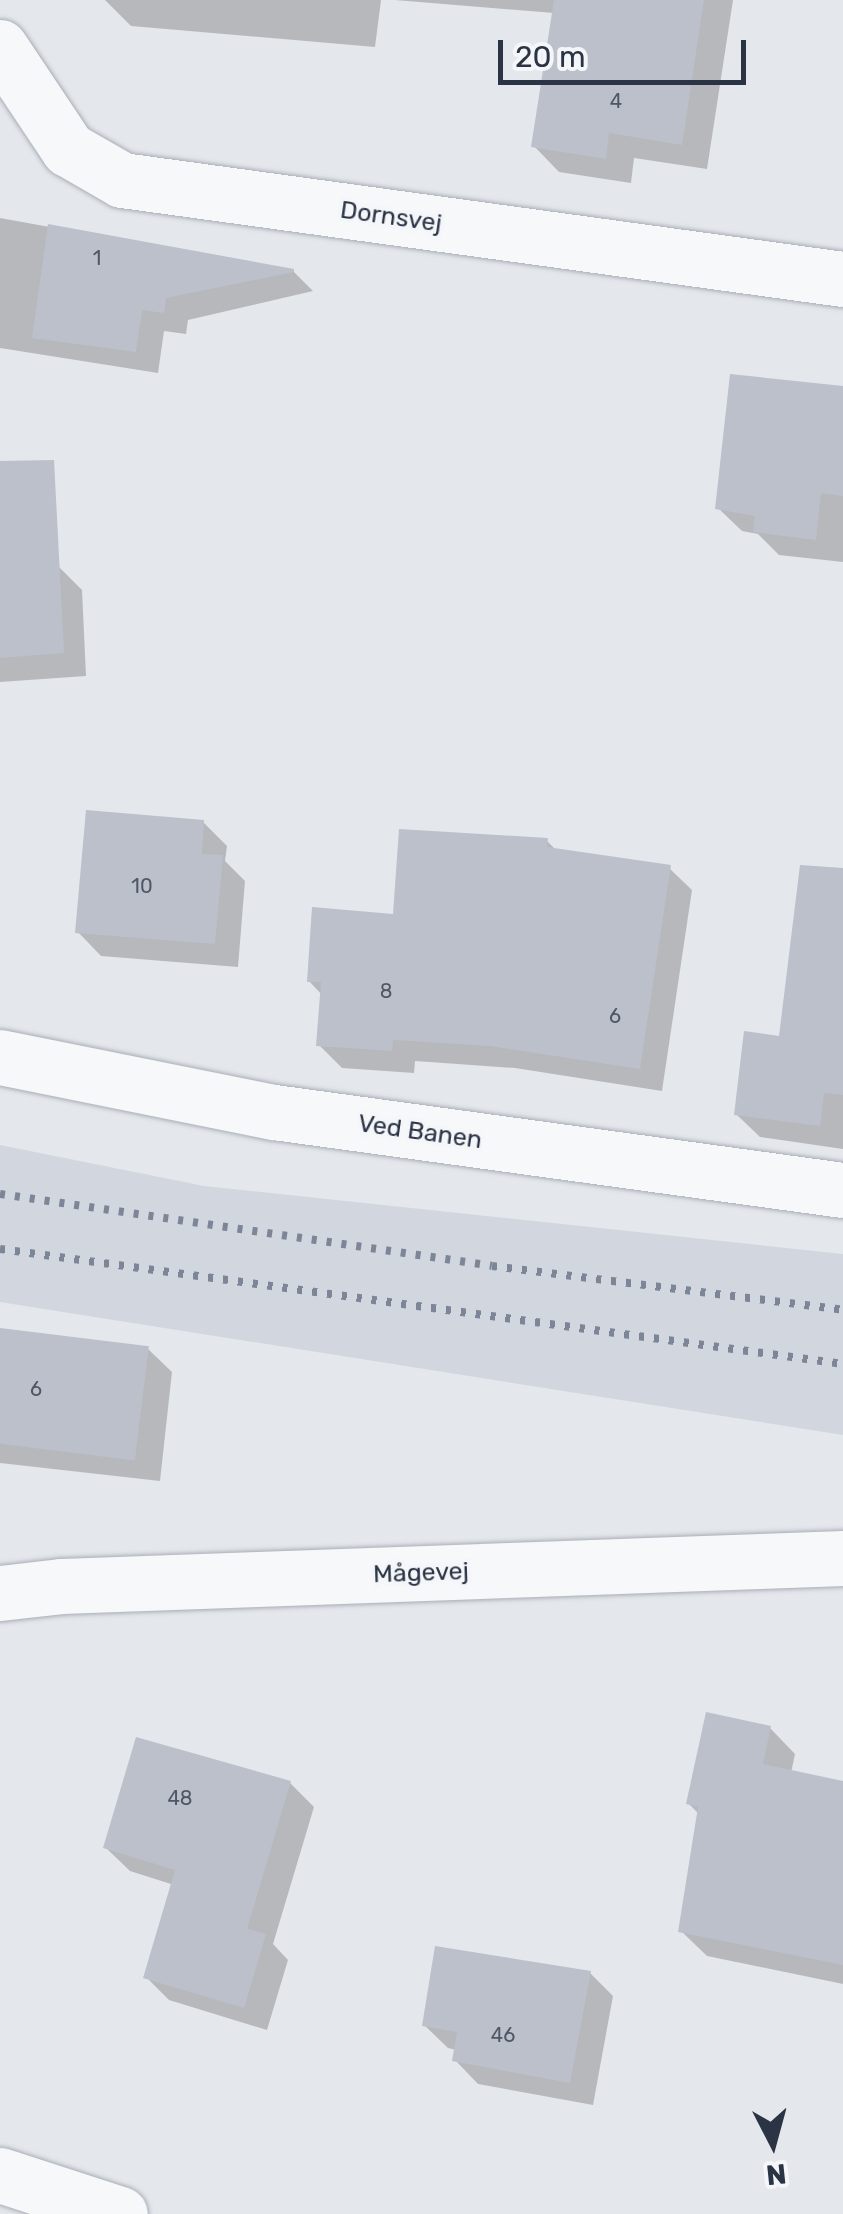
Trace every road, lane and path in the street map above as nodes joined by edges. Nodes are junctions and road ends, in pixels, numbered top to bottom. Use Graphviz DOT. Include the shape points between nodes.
graph roads {
  1 [pos="0,48"];
  2 [pos="843,279"];
  3 [pos="0,1057"];
  4 [pos="843,1190"];
  5 [pos="843,1558"];
  6 [pos="0,1593"];
  7 [pos="0,2175"];
  8 [pos="120,2214"];
  1 -- 2 [label="street, Dornsvej" via="68,149 122,180"];
  3 -- 4 [label="street, Ved Banen" via="274,1112"];
  5 -- 6 [label="street, Mågevej"];
  7 -- 8 [label="street"];
}
